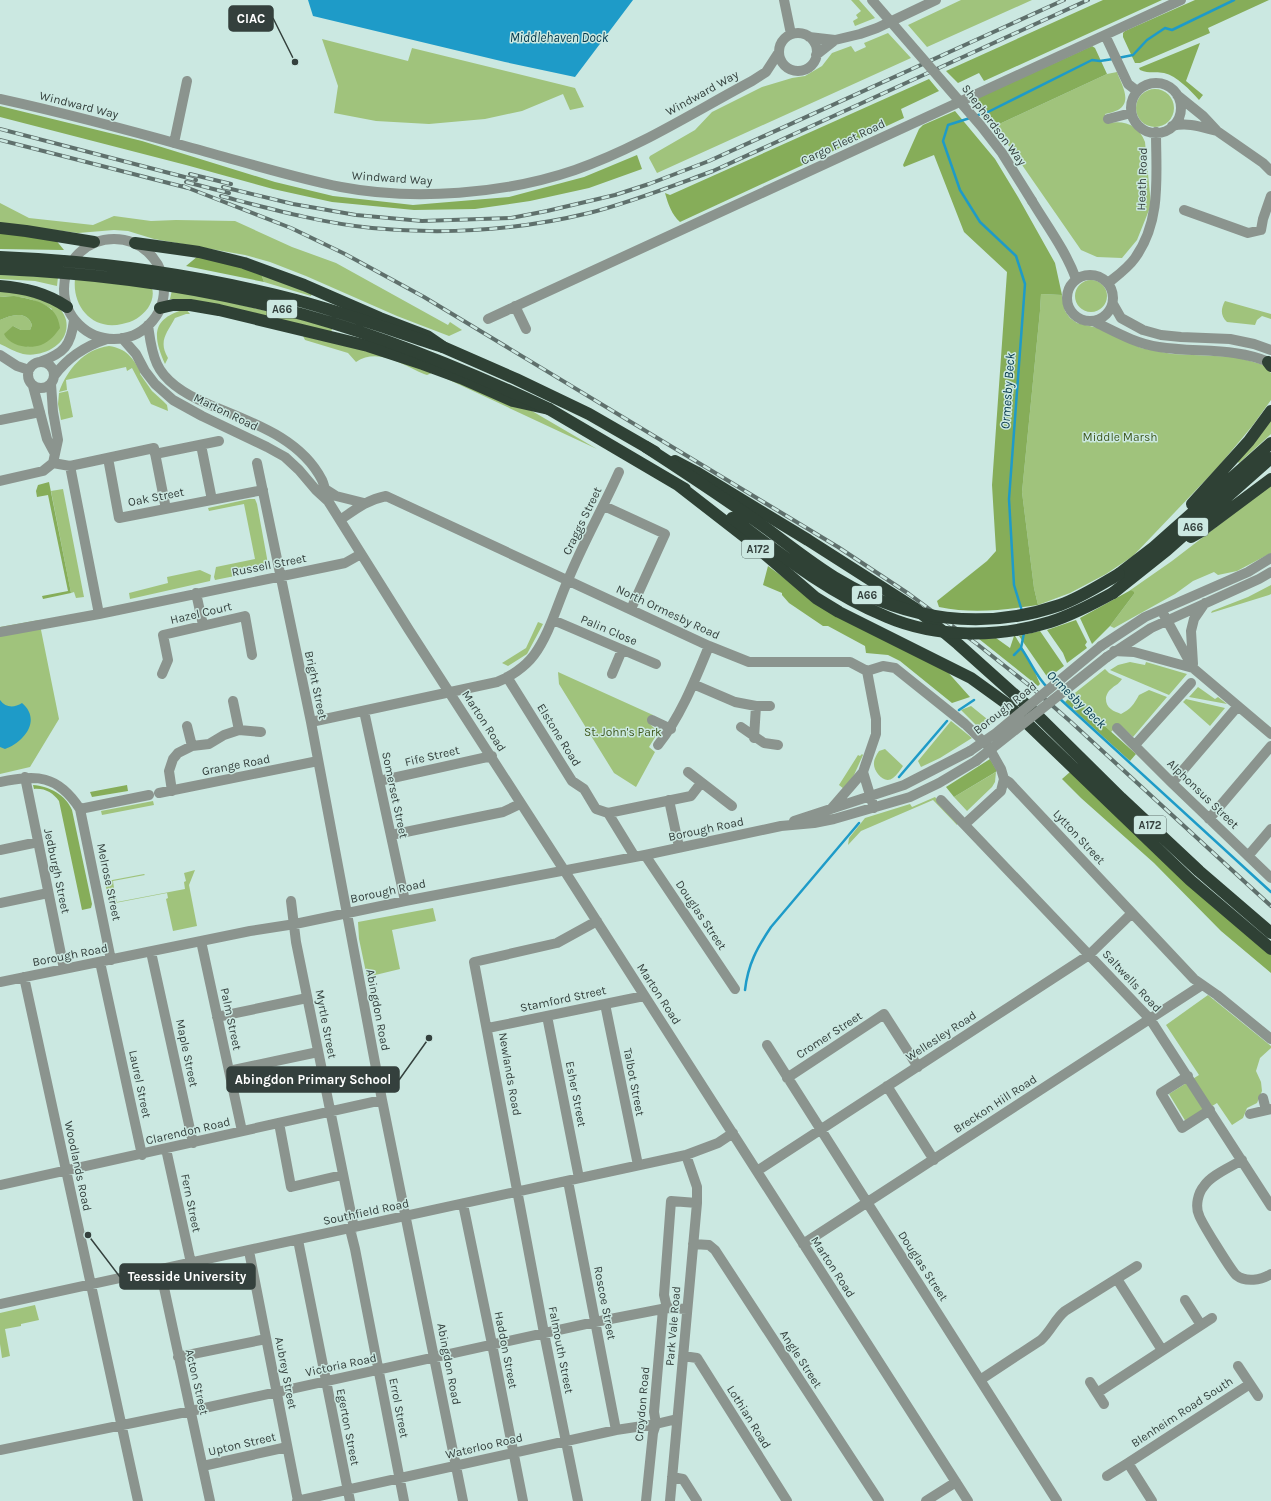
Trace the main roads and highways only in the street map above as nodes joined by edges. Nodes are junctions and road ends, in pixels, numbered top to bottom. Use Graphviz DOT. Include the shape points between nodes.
graph roads {
  1 [pos="0,228"];
  2 [pos="94,242"];
  3 [pos="135,243"];
  4 [pos="0,257"];
  5 [pos="0,269"];
  6 [pos="0,286"];
  7 [pos="67,307"];
  8 [pos="160,308"];
  9 [pos="443,347"];
  10 [pos="1271,404"];
  11 [pos="549,409"];
  12 [pos="1271,411"];
  13 [pos="1260,426"];
  14 [pos="1271,444"];
  15 [pos="646,447"];
  16 [pos="1271,458"];
  17 [pos="1271,479"];
  18 [pos="678,485"];
  19 [pos="1154,546"];
  20 [pos="1168,550"];
  21 [pos="1271,933"];
  22 [pos="1271,949"];
  1 -- 2 [label="highway"];
  3 -- 9 [label="highway, A66, bridge" via="199,252 267,270 427,336"];
  4 -- 9 [label="highway, A66, bridge" via="109,265 188,276 348,315"];
  5 -- 11 [label="highway, A66, bridge" via="110,277 231,297 278,308 370,335 423,354"];
  6 -- 7 [label="highway" via="45,294"];
  8 -- 11 [label="highway, bridge" via="190,305 219,310 368,346 461,378 513,401"];
  9 -- 15 [label="highway, A66" via="589,414"];
  10 -- 13 [label="highway" via="1262,416"];
  11 -- 18 [label="highway, A66"];
  12 -- 13 [label="highway, A66"];
  13 -- 19 [label="highway, A66"];
  14 -- 19 [label="highway, A66"];
  15 -- 19 [label="highway, A66, bridge" via="838,580 901,609 933,616 959,620 989,620 1029,614 1061,604 1119,574"];
  15 -- 21 [label="highway, A172, bridge" via="696,472 916,609 1034,712 1182,855"];
  16 -- 20 [label="highway, A66"];
  17 -- 20 [label="highway, A66" via="1200,532"];
  18 -- 20 [label="highway, A66, bridge" via="732,518 788,560 855,603 888,618 924,628 959,633 1020,629 1050,622 1088,607 1113,593"];
  18 -- 22 [label="highway, A172" via="745,537 816,598 971,678 1007,704 1190,880"];
}
